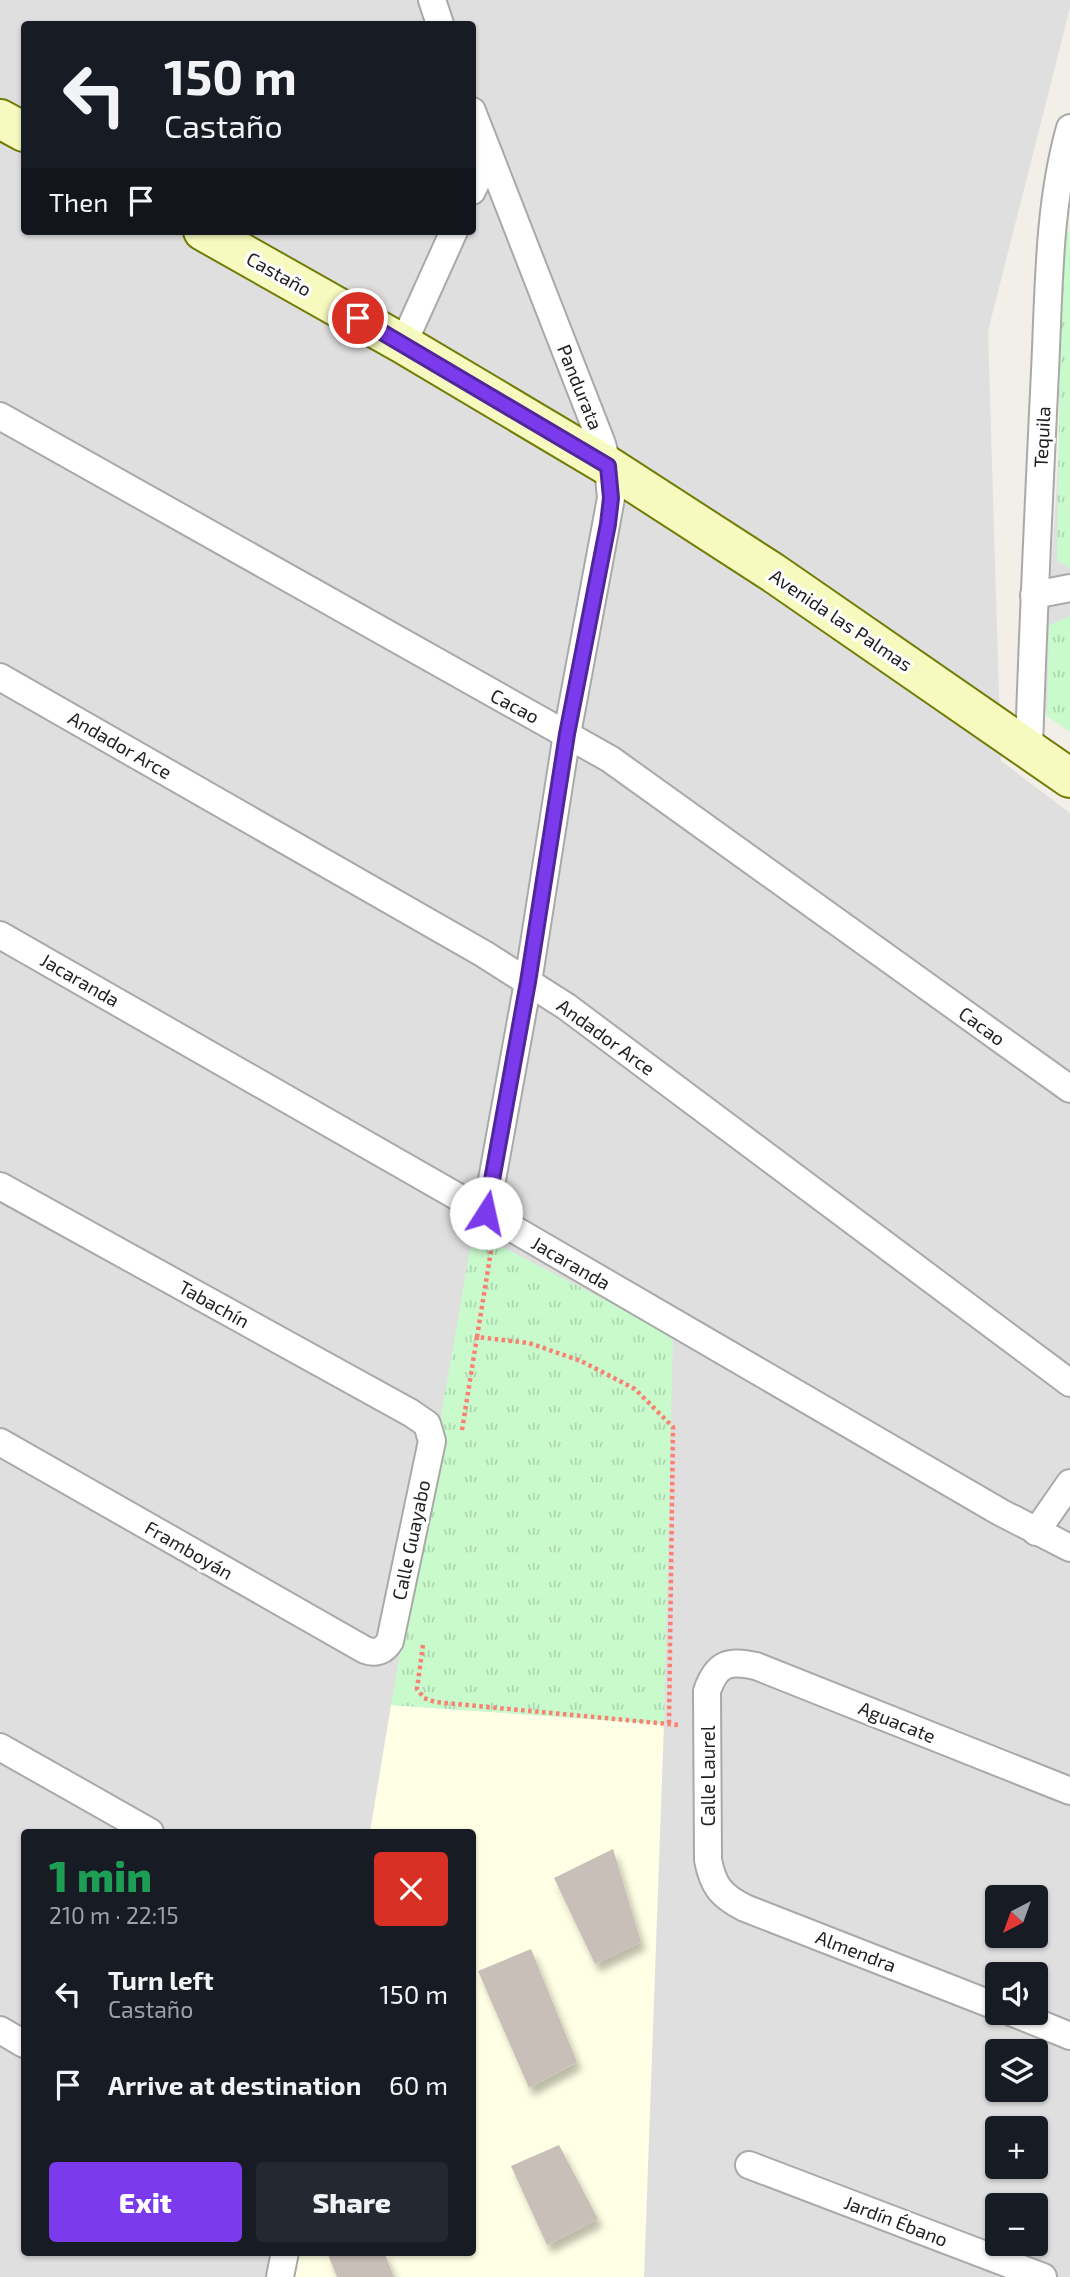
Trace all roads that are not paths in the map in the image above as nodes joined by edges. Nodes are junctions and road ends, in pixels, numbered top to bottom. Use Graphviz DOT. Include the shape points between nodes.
graph roads {
  1 [pos="432,0"];
  2 [pos="439,21"];
  3 [pos="0,119"];
  4 [pos="476,121"];
  5 [pos="1070,128"];
  6 [pos="21,130"];
  7 [pos="489,155"];
  8 [pos="1065,180"];
  9 [pos="476,183"];
  10 [pos="210,235"];
  11 [pos="452,235"];
  12 [pos="403,344"];
  13 [pos="0,416"];
  14 [pos="608,466"];
  15 [pos="1070,589"];
  16 [pos="1034,595"];
  17 [pos="0,677"];
  18 [pos="567,734"];
  19 [pos="1030,748"];
  20 [pos="1070,778"];
  21 [pos="0,935"];
  22 [pos="528,982"];
  23 [pos="1070,1089"];
  24 [pos="0,1186"];
  25 [pos="491,1216"];
  26 [pos="1070,1383"];
  27 [pos="427,1424"];
  28 [pos="0,1442"];
  29 [pos="1070,1483"];
  30 [pos="1036,1532"];
  31 [pos="1070,1548"];
  32 [pos="380,1651"];
  33 [pos="723,1666"];
  34 [pos="0,1747"];
  35 [pos="1070,1791"];
  36 [pos="145,1829"];
  37 [pos="718,1888"];
  38 [pos="985,2002"];
  39 [pos="1043,2025"];
  40 [pos="0,2030"];
  41 [pos="1070,2036"];
  42 [pos="21,2042"];
  43 [pos="749,2165"];
  44 [pos="284,2256"];
  45 [pos="280,2277"];
  46 [pos="1043,2277"];
  1 -- 2 [label="street"];
  3 -- 6 [label="street"];
  4 -- 7 [label="street, Pandurata"];
  5 -- 8 [label="street, Tequila"];
  7 -- 9 [label="street"];
  7 -- 14 [label="street, Pandurata"];
  8 -- 16 [label="street, Tequila" via="1051,258"];
  10 -- 12 [label="street, Castaño"];
  11 -- 12 [label="street"];
  12 -- 14 [label="street, Castaño"];
  13 -- 18 [label="street, Cacao"];
  14 -- 18 [label="street, Pandurata" via="608,524"];
  14 -- 19 [label="street, Avenida las Palmas"];
  15 -- 16 [label="street"];
  16 -- 19 [label="street, Tequila"];
  17 -- 22 [label="street, Andador Arce"];
  18 -- 22 [label="street, Pandurata"];
  18 -- 23 [label="street, Cacao" via="610,759"];
  19 -- 20 [label="street, Avenida las Palmas"];
  21 -- 25 [label="street, Jacaranda"];
  22 -- 25 [label="street, Pandurata"];
  22 -- 26 [label="street, Andador Arce"];
  24 -- 27 [label="street, Tabachín"];
  25 -- 30 [label="street, Jacaranda"];
  27 -- 32 [label="street, Calle Guayabo" via="432,1441 390,1641"];
  28 -- 32 [label="street, Framboyán" via="365,1650"];
  29 -- 30 [label="street"];
  30 -- 31 [label="street, Jacaranda"];
  33 -- 35 [label="street, Aguacate" via="736,1662 756,1666"];
  33 -- 37 [label="street, Calle Laurel" via="707,1691 708,1860"];
  34 -- 36 [label="street"];
  37 -- 38 [label="street, Almendra" via="745,1908"];
  39 -- 41 [label="street"];
  40 -- 42 [label="street"];
  43 -- 46 [label="street, Jardín Ébano"];
  44 -- 45 [label="street"];
}
